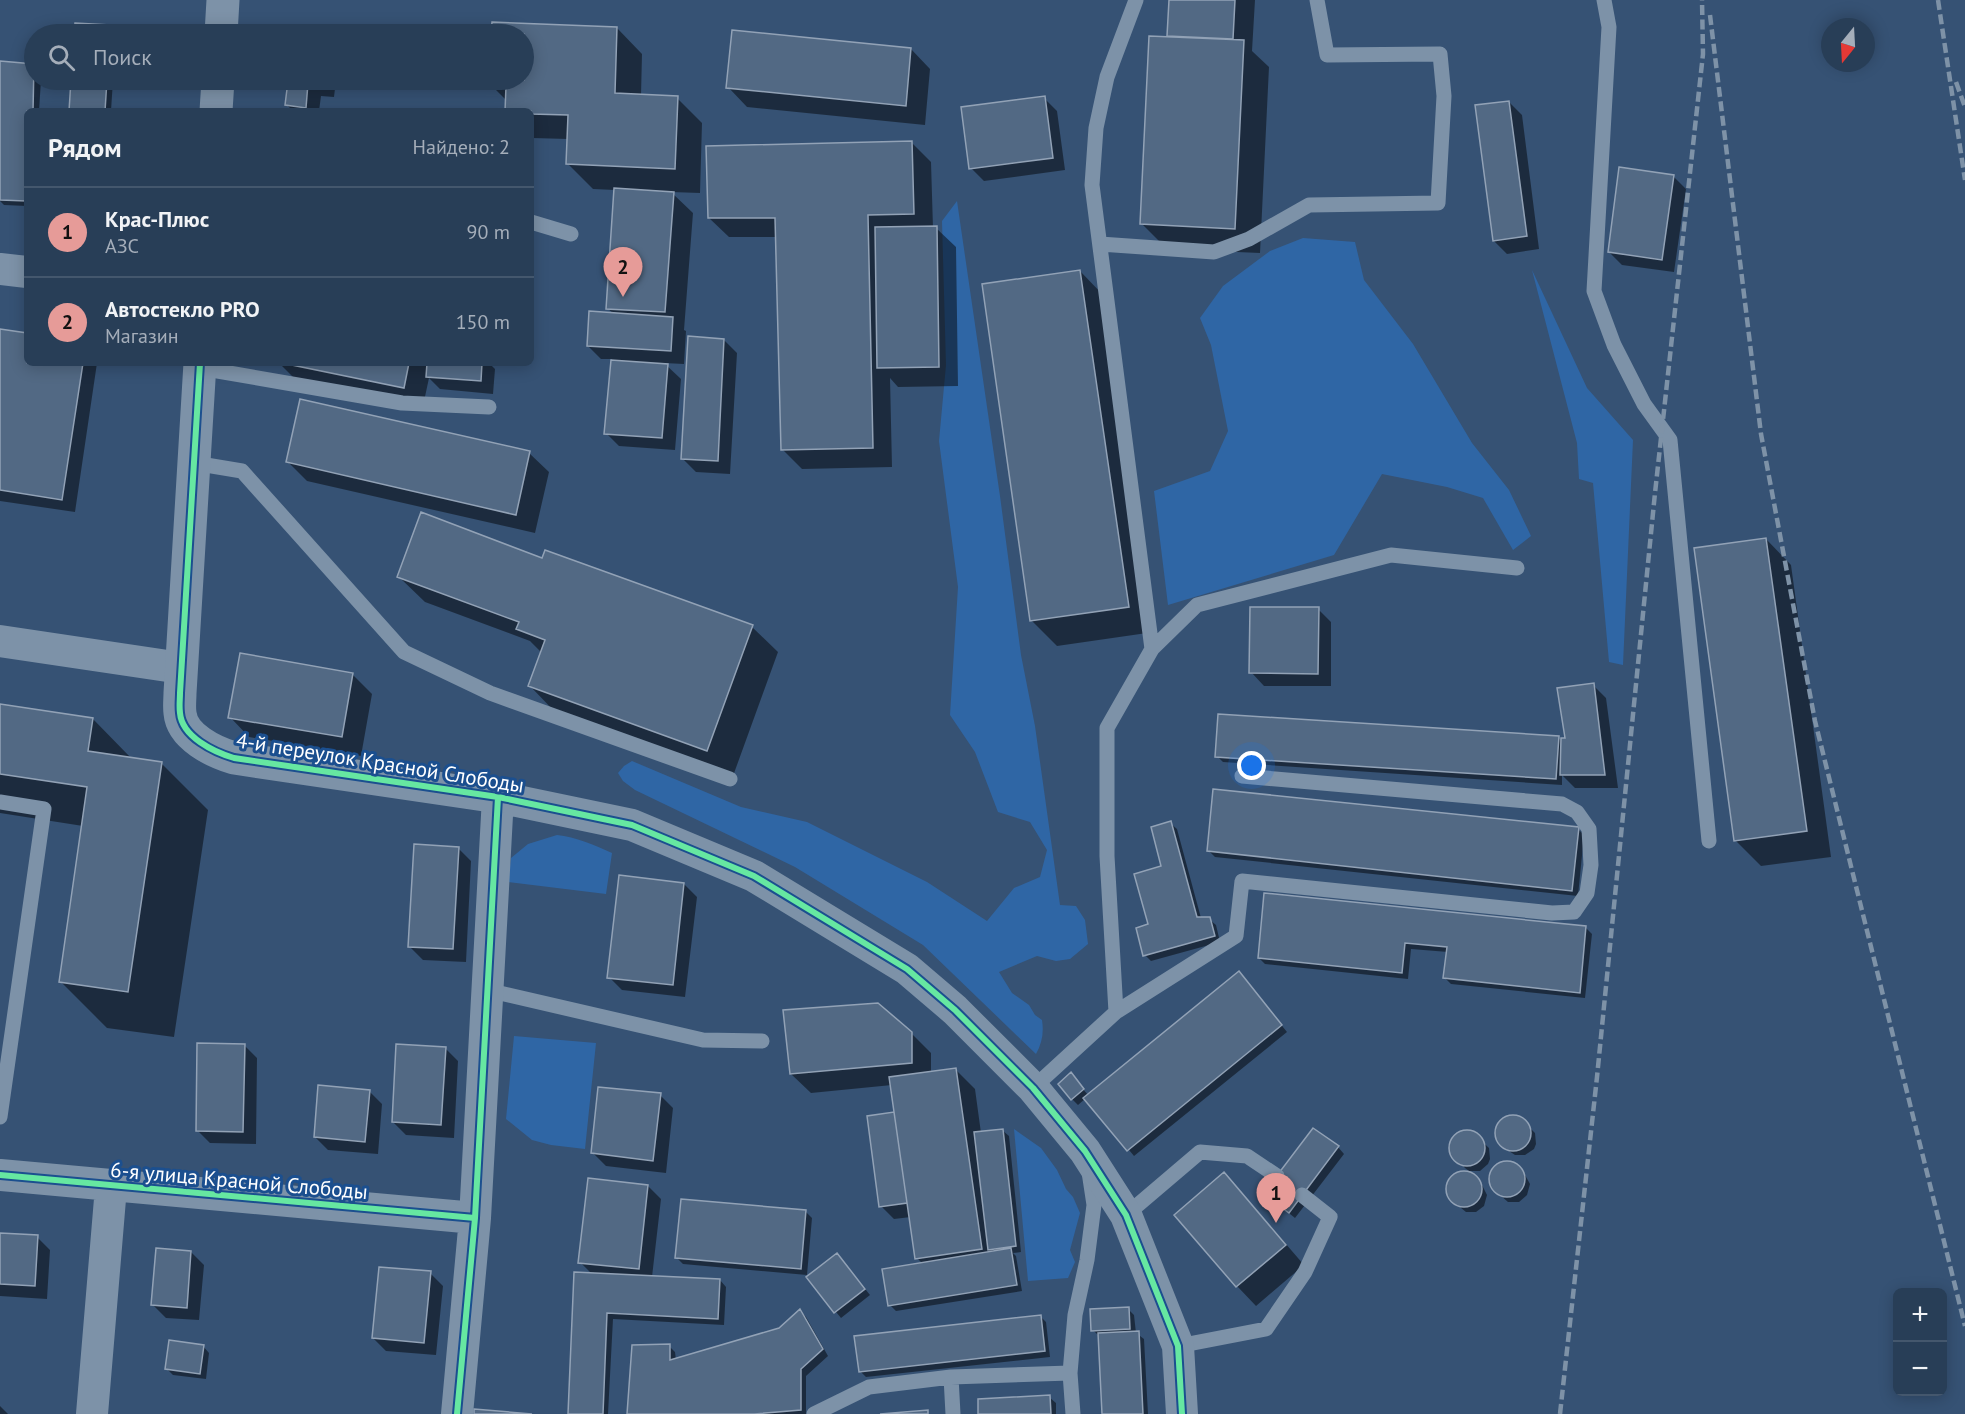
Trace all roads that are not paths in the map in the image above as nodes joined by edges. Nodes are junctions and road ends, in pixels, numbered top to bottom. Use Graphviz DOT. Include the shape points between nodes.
graph roads {
  1 [pos="223,0"];
  2 [pos="1136,0"];
  3 [pos="1317,0"];
  4 [pos="1604,0"];
  5 [pos="222,24"];
  6 [pos="217,90"];
  7 [pos="216,108"];
  8 [pos="534,223"];
  9 [pos="572,234"];
  10 [pos="1100,244"];
  11 [pos="0,269"];
  12 [pos="24,272"];
  13 [pos="200,366"];
  14 [pos="205,366"];
  15 [pos="489,407"];
  16 [pos="194,463"];
  17 [pos="1517,568"];
  18 [pos="0,641"];
  19 [pos="1152,649"];
  20 [pos="182,668"];
  21 [pos="1242,776"];
  22 [pos="730,778"];
  23 [pos="498,797"];
  24 [pos="0,802"];
  25 [pos="1709,841"];
  26 [pos="487,990"];
  27 [pos="1116,1011"];
  28 [pos="762,1041"];
  29 [pos="1033,1088"];
  30 [pos="0,1117"];
  31 [pos="1085,1151"];
  32 [pos="0,1175"];
  33 [pos="1276,1176"];
  34 [pos="111,1187"];
  35 [pos="1302,1195"];
  36 [pos="1125,1215"];
  37 [pos="475,1218"];
  38 [pos="1178,1346"];
  39 [pos="1070,1373"];
  40 [pos="951,1377"];
  41 [pos="92,1414"];
  42 [pos="457,1414"];
  43 [pos="814,1414"];
  44 [pos="953,1414"];
  45 [pos="1073,1414"];
  46 [pos="1182,1414"];
  1 -- 5 [label="street"];
  2 -- 10 [label="lane" via="1107,77 1096,128 1092,185"];
  3 -- 10 [label="lane" via="1327,55 1440,54 1444,96 1438,203 1309,205 1249,239 1214,252"];
  4 -- 25 [label="lane" via="1608,27 1594,291 1614,345 1644,404 1670,440"];
  6 -- 7 [label="street"];
  8 -- 9 [label="lane"];
  10 -- 19 [label="lane"];
  11 -- 12 [label="street"];
  13 -- 16 [label="street, 4-й переулок Красной Слободы"];
  14 -- 15 [label="lane" via="402,403"];
  16 -- 20 [label="street, 4-й переулок Красной Слободы"];
  16 -- 22 [label="lane" via="242,471 404,652 490,693"];
  17 -- 19 [label="lane" via="1391,555 1197,605"];
  18 -- 20 [label="street"];
  19 -- 27 [label="lane" via="1107,728 1107,856"];
  20 -- 23 [label="street, 4-й переулок Красной Слободы" via="180,715 185,726 202,743 223,755"];
  21 -- 27 [label="lane" via="1562,804 1577,812 1589,829 1591,865 1587,893 1575,912 1552,913 1242,881 1236,936"];
  23 -- 26 [label="street"];
  23 -- 29 [label="street, 4-й переулок Красной Слободы" via="632,825 754,876 907,969 955,1010"];
  24 -- 30 [label="lane" via="44,809"];
  26 -- 28 [label="lane" via="703,1040"];
  26 -- 37 [label="street"];
  27 -- 29 [label="lane"];
  29 -- 31 [label="street, 4-й переулок Красной Слободы"];
  31 -- 36 [label="street, 4-й переулок Красной Слободы"];
  31 -- 39 [label="lane" via="1094,1205 1075,1316"];
  32 -- 34 [label="street, 6-я улица Красной Слободы"];
  33 -- 36 [label="lane" via="1247,1156 1200,1152"];
  34 -- 37 [label="street, 6-я улица Красной Слободы"];
  34 -- 41 [label="street"];
  35 -- 38 [label="lane" via="1330,1217 1305,1272 1266,1329"];
  36 -- 38 [label="street, 4-й переулок Красной Слободы"];
  37 -- 42 [label="street"];
  38 -- 46 [label="street, 4-й переулок Красной Слободы"];
  39 -- 40 [label="lane"];
  39 -- 45 [label="lane"];
  40 -- 43 [label="lane" via="869,1387"];
  40 -- 44 [label="lane"];
}
